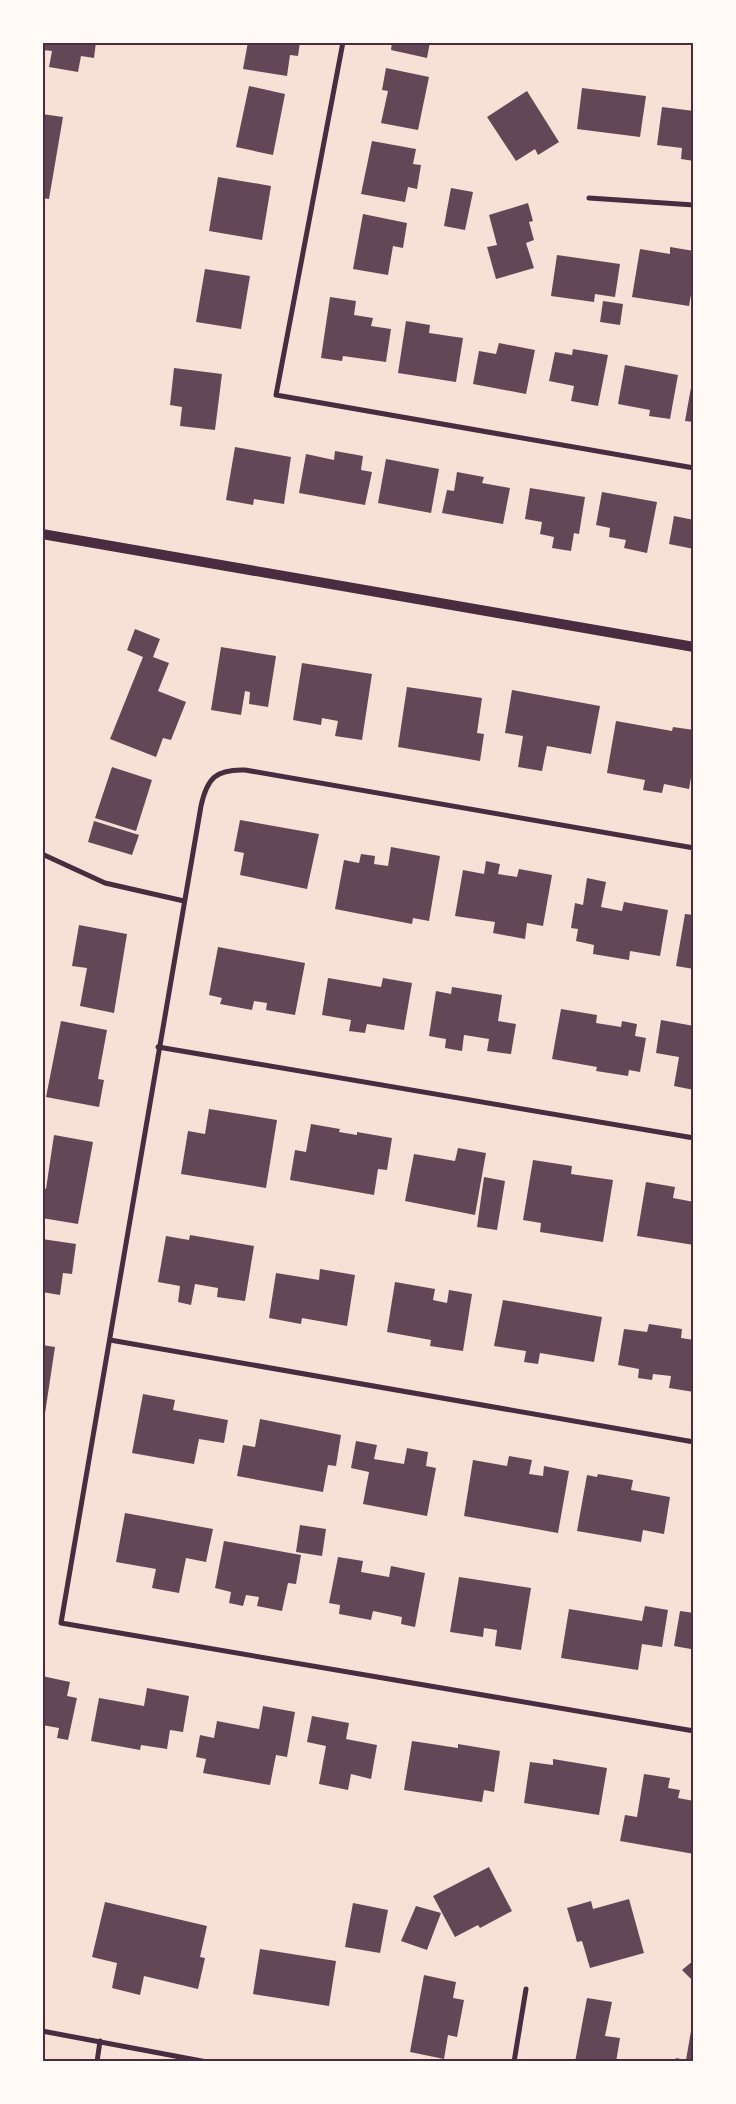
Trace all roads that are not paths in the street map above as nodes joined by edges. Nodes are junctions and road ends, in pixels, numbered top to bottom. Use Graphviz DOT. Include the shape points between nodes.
graph roads {
  1 [pos="343,42"];
  2 [pos="589,198"];
  3 [pos="694,205"];
  4 [pos="694,468"];
  5 [pos="42,534"];
  6 [pos="694,647"];
  7 [pos="694,848"];
  8 [pos="42,854"];
  9 [pos="184,901"];
  10 [pos="158,1046"];
  11 [pos="694,1138"];
  12 [pos="110,1340"];
  13 [pos="694,1442"];
  14 [pos="694,1731"];
  15 [pos="526,1989"];
  16 [pos="42,2031"];
  17 [pos="100,2041"];
  18 [pos="97,2062"];
  19 [pos="207,2062"];
  20 [pos="514,2062"];
  1 -- 4 [label="street" via="276,395"];
  2 -- 3 [label="street"];
  5 -- 6 [label="main road"];
  7 -- 9 [label="street" via="245,770 222,772 213,777 203,797"];
  8 -- 9 [label="street" via="105,883"];
  9 -- 10 [label="street"];
  10 -- 11 [label="street"];
  10 -- 12 [label="street"];
  12 -- 13 [label="street"];
  12 -- 14 [label="street" via="61,1623"];
  15 -- 20 [label="street"];
  16 -- 17 [label="street"];
  17 -- 18 [label="street"];
  17 -- 19 [label="street"];
}
